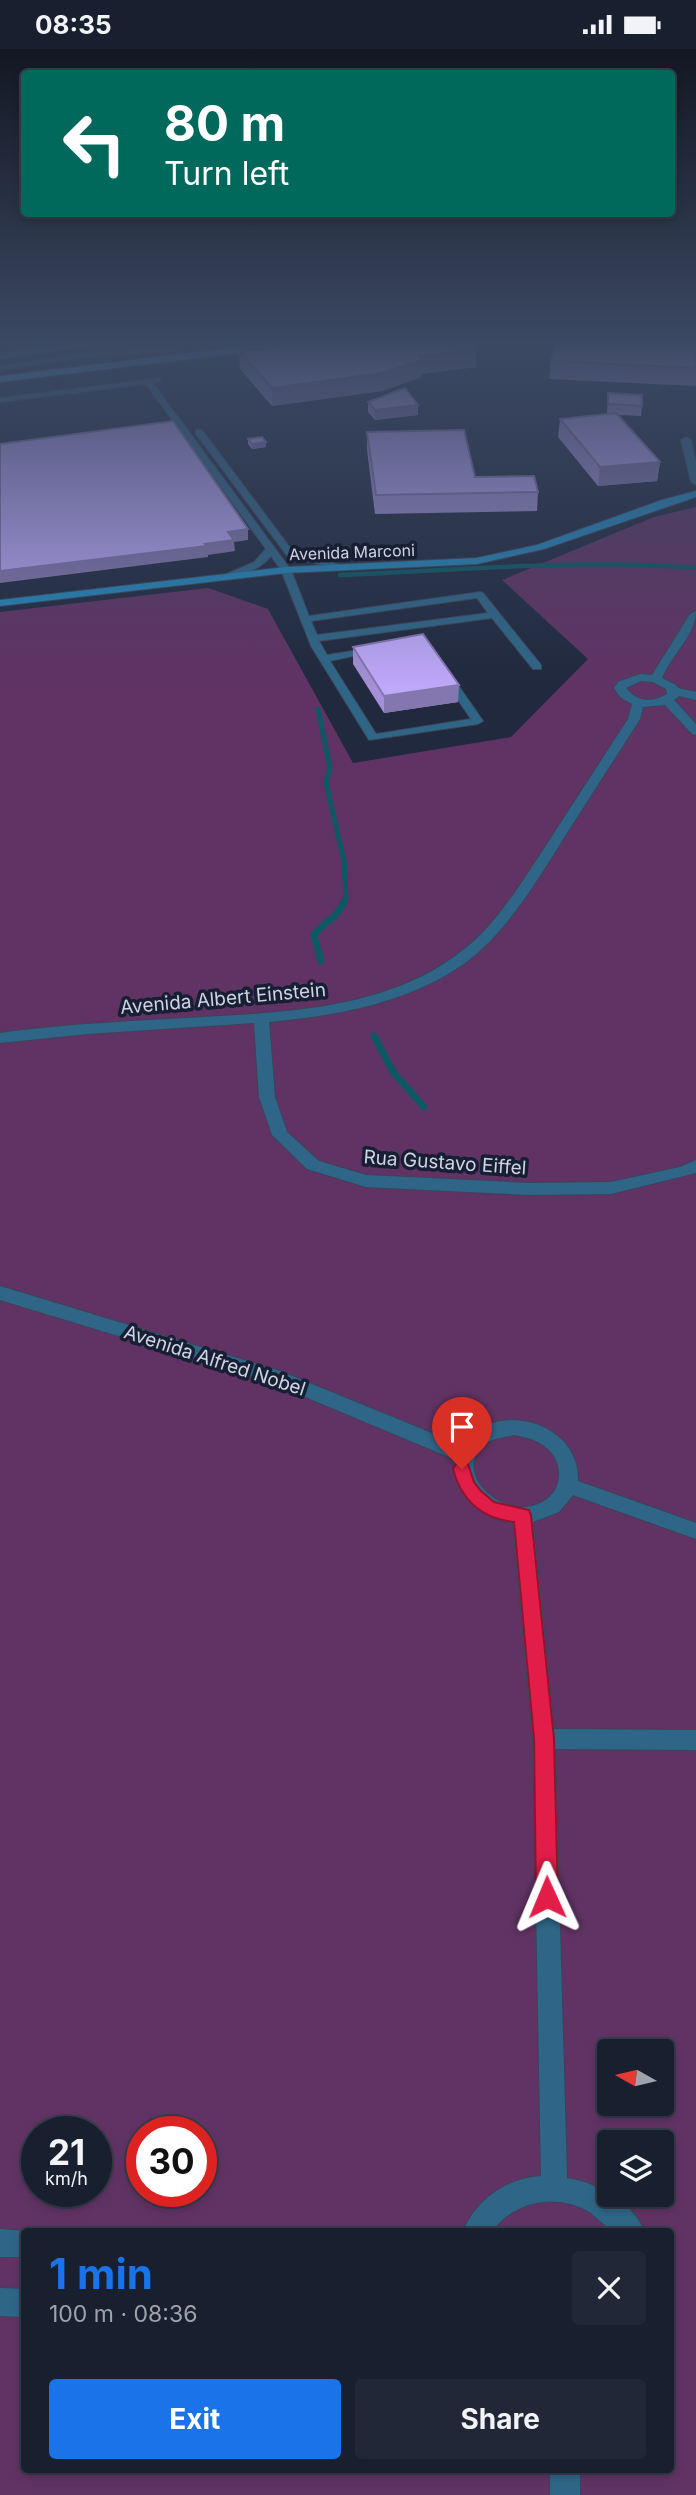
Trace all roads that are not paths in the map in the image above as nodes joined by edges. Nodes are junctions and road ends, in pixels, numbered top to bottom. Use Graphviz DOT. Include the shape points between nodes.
graph roads {
  1 [pos="205,459"];
  2 [pos="219,459"];
  3 [pos="691,459"];
  4 [pos="696,482"];
  5 [pos="696,494"];
  6 [pos="270,549"];
  7 [pos="291,555"];
  8 [pos="338,566"];
  9 [pos="286,569"];
  10 [pos="227,576"];
  11 [pos="0,603"];
  12 [pos="696,614"];
  13 [pos="495,615"];
  14 [pos="306,618"];
  15 [pos="313,639"];
  16 [pos="386,649"];
  17 [pos="324,659"];
  18 [pos="439,666"];
  19 [pos="537,667"];
  20 [pos="656,679"];
  21 [pos="670,696"];
  22 [pos="696,696"];
  23 [pos="638,702"];
  24 [pos="696,731"];
  25 [pos="261,1018"];
  26 [pos="0,1038"];
  27 [pos="696,1166"];
  28 [pos="0,1293"];
  29 [pos="465,1455"];
  30 [pos="568,1485"];
  31 [pos="522,1515"];
  32 [pos="696,1531"];
  33 [pos="544,1739"];
  34 [pos="696,1741"];
  35 [pos="554,2187"];
  36 [pos="479,2228"];
  37 [pos="629,2228"];
  38 [pos="0,2243"];
  39 [pos="21,2244"];
  40 [pos="0,2302"];
  41 [pos="21,2303"];
  42 [pos="565,2473"];
  43 [pos="565,2495"];
  1 -- 6 [label="lane"];
  2 -- 7 [label="lane"];
  3 -- 4 [label="street"];
  5 -- 8 [label="street, Avenida Marconi" via="500,557"];
  6 -- 9 [label="lane"];
  6 -- 10 [label="lane" via="257,565"];
  7 -- 8 [label="lane"];
  7 -- 9 [label="lane"];
  8 -- 9 [label="street, Avenida Marconi"];
  9 -- 10 [label="street, Avenida Marconi"];
  9 -- 14 [label="lane"];
  10 -- 11 [label="street, Avenida Marconi"];
  12 -- 20 [label="street"];
  13 -- 14 [label="lane" via="480,595"];
  13 -- 15 [label="lane" via="415,631"];
  13 -- 19 [label="lane"];
  14 -- 15 [label="lane"];
  15 -- 17 [label="lane"];
  16 -- 17 [label="lane"];
  17 -- 18 [label="lane" via="373,738 478,721"];
  20 -- 21 [label="street" via="668,684"];
  20 -- 23 [label="street" via="622,684 625,696"];
  21 -- 22 [label="street"];
  21 -- 23 [label="street" via="653,703"];
  21 -- 24 [label="street"];
  23 -- 25 [label="street, Avenida Albert Einstein" via="634,719 519,896 500,922 462,958 432,977 384,997"];
  25 -- 26 [label="street, Avenida Albert Einstein"];
  25 -- 27 [label="street, Rua Gustavo Eiffel" via="267,1097 280,1135 313,1165 366,1181 528,1189 611,1188"];
  28 -- 29 [label="street, Avenida Alfred Nobel" via="273,1376"];
  29 -- 30 [label="street" via="484,1434 506,1428 530,1430 546,1436 562,1452 570,1472"];
  29 -- 31 [label="street" via="462,1469 474,1497 488,1507"];
  30 -- 31 [label="street" via="552,1506"];
  30 -- 32 [label="street"];
  31 -- 33 [label="street"];
  33 -- 34 [label="street"];
  33 -- 35 [label="street"];
  35 -- 36 [label="street" via="527,2190 501,2203"];
  35 -- 37 [label="street" via="587,2195 618,2215"];
  38 -- 39 [label="street"];
  40 -- 41 [label="street"];
  42 -- 43 [label="street"];
}
